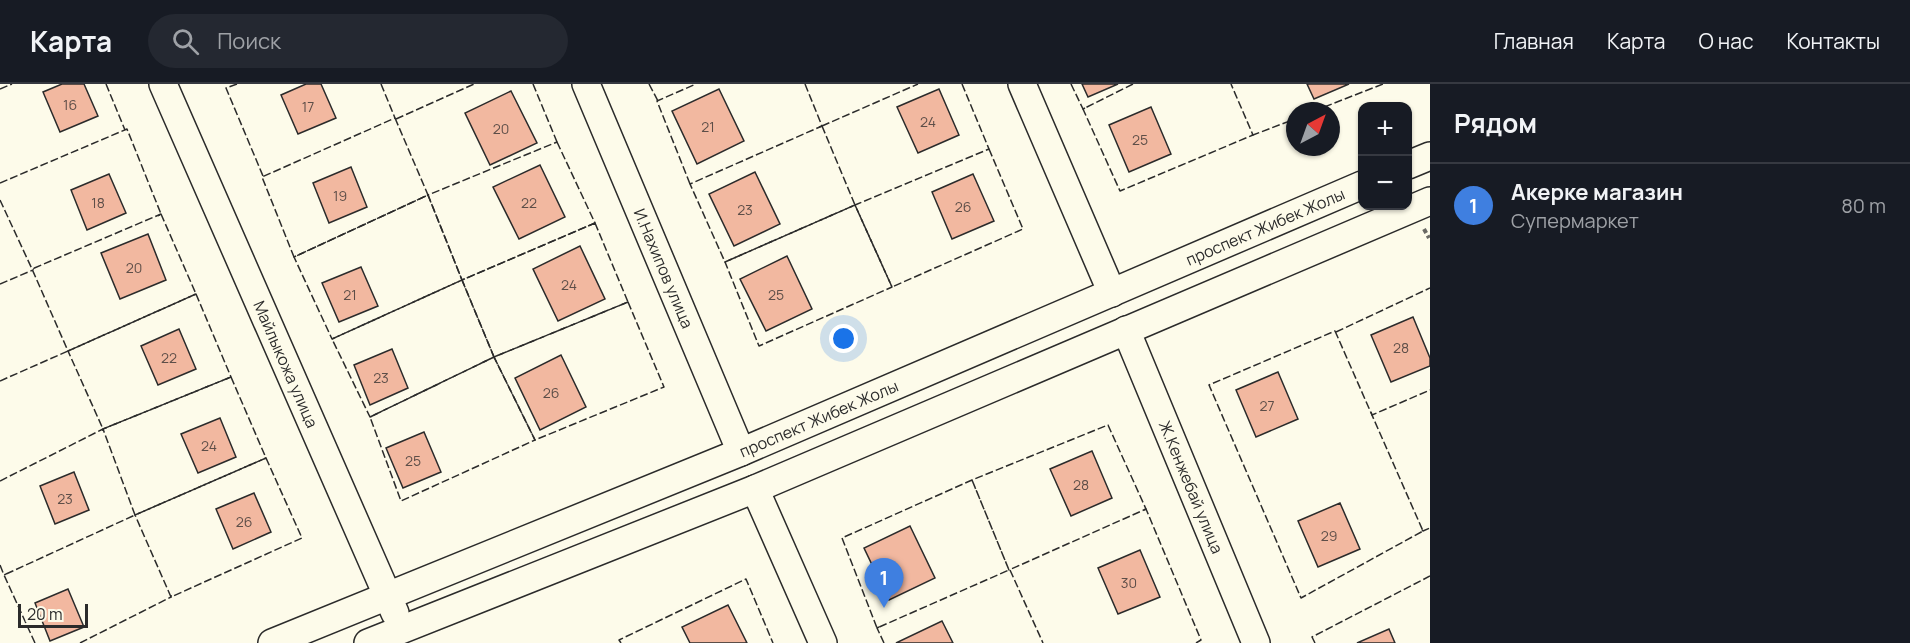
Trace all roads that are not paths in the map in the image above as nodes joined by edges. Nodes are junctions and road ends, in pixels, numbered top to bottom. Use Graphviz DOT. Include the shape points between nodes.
graph roads {
  1 [pos="163,84"];
  2 [pos="586,84"];
  3 [pos="1022,84"];
  4 [pos="1430,156"];
  5 [pos="1412,163"];
  6 [pos="1358,187"];
  7 [pos="1430,201"];
  8 [pos="1112,293"];
  9 [pos="1126,330"];
  10 [pos="741,452"];
  11 [pos="755,489"];
  12 [pos="387,596"];
  13 [pos="406,636"];
  14 [pos="272,643"];
  15 [pos="368,643"];
  16 [pos="823,643"];
  17 [pos="1256,643"];
  1 -- 12 [label="street, Майлыкожа улица"];
  2 -- 10 [label="street, И.Нахипов улица"];
  3 -- 8 [label="street"];
  4 -- 5 [label="street"];
  6 -- 8 [label="street, проспект Жибек Жолы"];
  7 -- 9 [label="street"];
  8 -- 10 [label="street, проспект Жибек Жолы"];
  9 -- 11 [label="street"];
  9 -- 17 [label="street, Ж.Кенжебай улица"];
  10 -- 12 [label="street, проспект Жибек Жолы"];
  11 -- 13 [label="street"];
  11 -- 16 [label="street"];
  12 -- 13 [label="street, Майлыкожа улица"];
  12 -- 14 [label="street, проспект Жибек Жолы"];
  13 -- 15 [label="street"];
}
